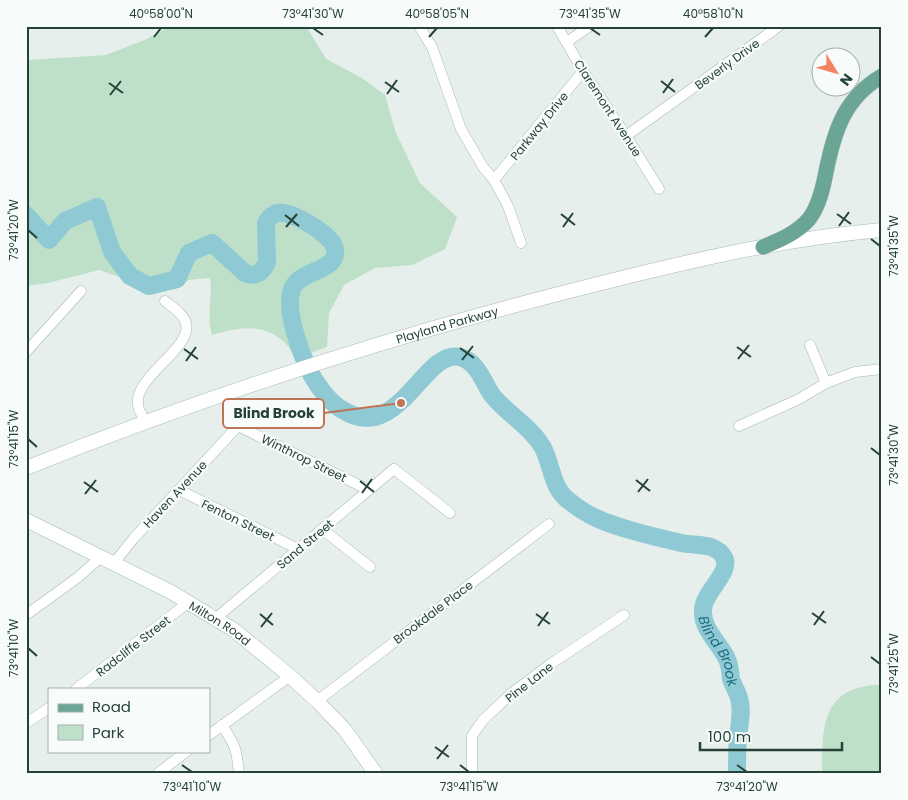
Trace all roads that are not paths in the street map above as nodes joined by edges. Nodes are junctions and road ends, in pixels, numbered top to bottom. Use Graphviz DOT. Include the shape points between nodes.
graph roads {
  1 [pos="420,26"];
  2 [pos="557,26"];
  3 [pos="590,26"];
  4 [pos="779,26"];
  5 [pos="567,42"];
  6 [pos="583,71"];
  7 [pos="882,76"];
  8 [pos="626,136"];
  9 [pos="494,180"];
  10 [pos="659,189"];
  11 [pos="882,230"];
  12 [pos="521,243"];
  13 [pos="763,247"];
  14 [pos="81,291"];
  15 [pos="165,301"];
  16 [pos="810,345"];
  17 [pos="26,352"];
  18 [pos="882,369"];
  19 [pos="826,383"];
  20 [pos="146,422"];
  21 [pos="238,426"];
  22 [pos="740,426"];
  23 [pos="26,468"];
  24 [pos="179,490"];
  25 [pos="369,490"];
  26 [pos="450,513"];
  27 [pos="26,520"];
  28 [pos="549,524"];
  29 [pos="322,529"];
  30 [pos="298,549"];
  31 [pos="101,557"];
  32 [pos="114,563"];
  33 [pos="370,567"];
  34 [pos="189,602"];
  35 [pos="26,615"];
  36 [pos="624,615"];
  37 [pos="216,618"];
  38 [pos="290,676"];
  39 [pos="77,688"];
  40 [pos="318,701"];
  41 [pos="48,709"];
  42 [pos="26,723"];
  43 [pos="222,725"];
  44 [pos="210,734"];
  45 [pos="186,752"];
  46 [pos="157,774"];
  47 [pos="239,774"];
  48 [pos="376,774"];
  49 [pos="472,774"];
  1 -- 9 [label="street" via="432,47 461,129"];
  2 -- 5 [label="street, Claremont Avenue"];
  3 -- 5 [label="street"];
  4 -- 8 [label="street, Beverly Drive"];
  5 -- 6 [label="street, Claremont Avenue"];
  6 -- 8 [label="street, Claremont Avenue"];
  6 -- 9 [label="street, Parkway Drive"];
  7 -- 13 [label="main road" via="861,92 842,116 832,141 819,200 809,219 791,234"];
  8 -- 10 [label="street, Claremont Avenue"];
  9 -- 12 [label="street" via="508,206"];
  11 -- 13 [label="main road, Playland Parkway"];
  13 -- 20 [label="main road, Playland Parkway" via="549,296 426,329"];
  14 -- 17 [label="street"];
  15 -- 20 [label="street" via="183,318 187,331 138,396 139,409"];
  16 -- 19 [label="street"];
  18 -- 19 [label="street" via="855,372"];
  19 -- 22 [label="street" via="800,399"];
  20 -- 23 [label="main road, Playland Parkway"];
  21 -- 24 [label="street, Haven Avenue"];
  21 -- 25 [label="street, Winthrop Street"];
  24 -- 30 [label="street, Fenton Street"];
  24 -- 32 [label="street, Haven Avenue"];
  25 -- 26 [label="street, Sand Street" via="394,469"];
  25 -- 29 [label="street, Sand Street"];
  27 -- 31 [label="main road, Milton Road"];
  28 -- 40 [label="street, Brookdale Place"];
  29 -- 30 [label="street, Sand Street"];
  29 -- 33 [label="street"];
  30 -- 37 [label="street, Sand Street"];
  31 -- 32 [label="main road, Milton Road"];
  31 -- 35 [label="street"];
  32 -- 34 [label="main road, Milton Road"];
  34 -- 37 [label="main road, Milton Road"];
  34 -- 39 [label="street, Radcliffe Street"];
  36 -- 49 [label="street, Pine Lane" via="552,663 483,720 472,736"];
  37 -- 38 [label="main road, Milton Road"];
  38 -- 40 [label="main road, Milton Road"];
  38 -- 43 [label="street"];
  40 -- 48 [label="main road, Milton Road" via="345,730"];
  41 -- 42 [label="street"];
  43 -- 44 [label="street"];
  43 -- 47 [label="street" via="235,745"];
  45 -- 46 [label="street"];
}
